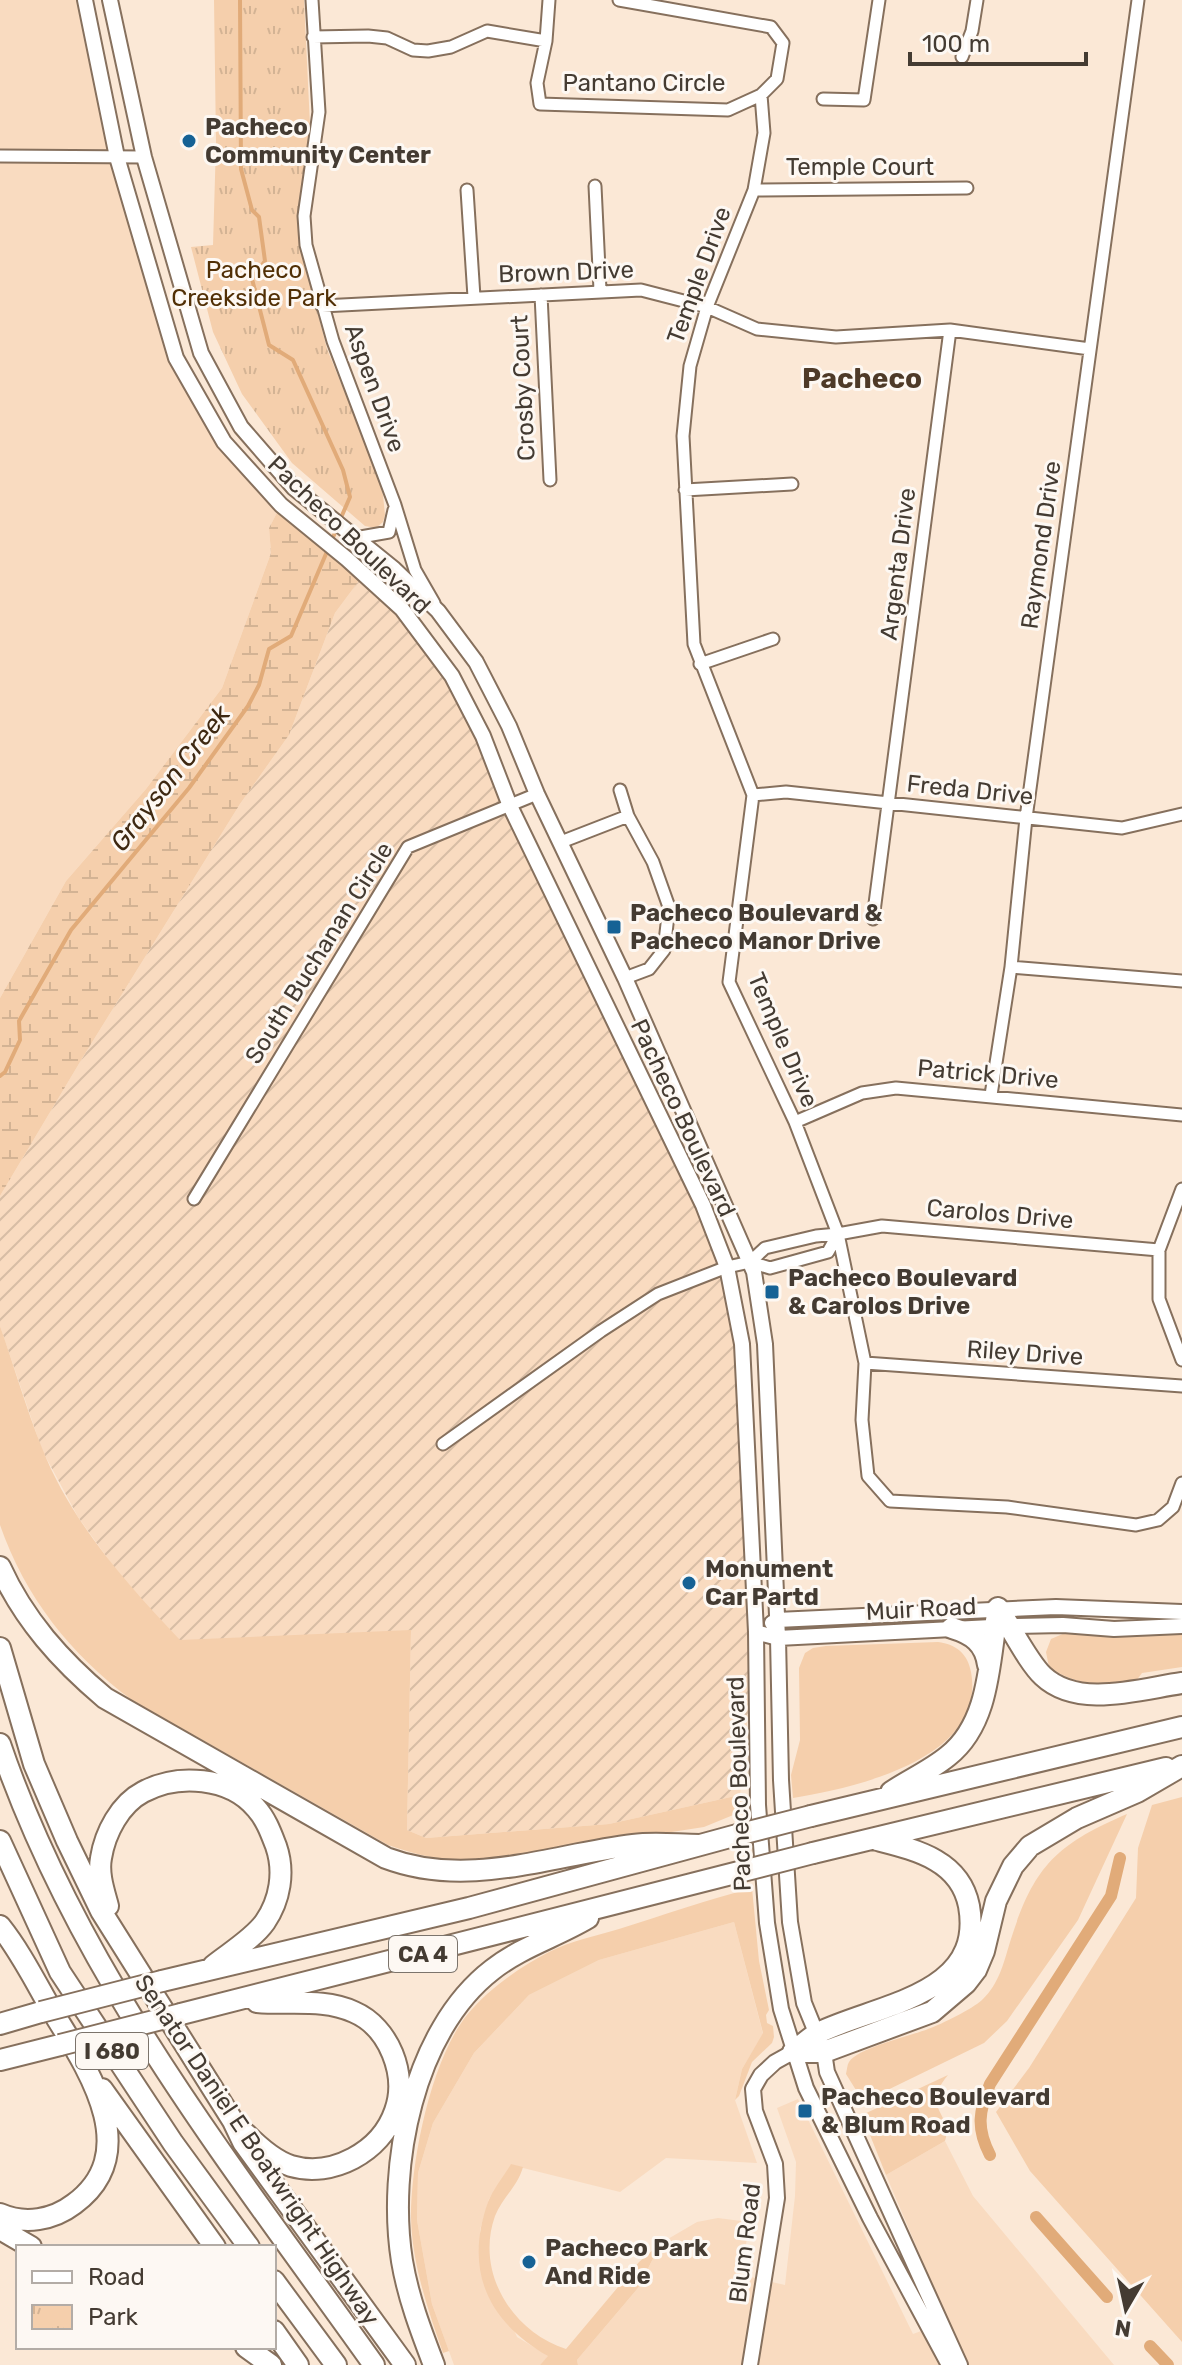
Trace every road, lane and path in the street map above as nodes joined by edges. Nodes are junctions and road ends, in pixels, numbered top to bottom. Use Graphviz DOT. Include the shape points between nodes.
graph roads {
  1 [pos="85,0"];
  2 [pos="110,0"];
  3 [pos="312,0"];
  4 [pos="549,0"];
  5 [pos="619,0"];
  6 [pos="879,0"];
  7 [pos="977,0"];
  8 [pos="1138,0"];
  9 [pos="313,37"];
  10 [pos="546,41"];
  11 [pos="962,57"];
  12 [pos="761,95"];
  13 [pos="823,99"];
  14 [pos="0,156"];
  15 [pos="117,157"];
  16 [pos="144,157"];
  17 [pos="595,186"];
  18 [pos="967,188"];
  19 [pos="467,190"];
  20 [pos="754,190"];
  21 [pos="600,290"];
  22 [pos="541,295"];
  23 [pos="474,297"];
  24 [pos="322,306"];
  25 [pos="707,307"];
  26 [pos="950,330"];
  27 [pos="1090,349"];
  28 [pos="550,480"];
  29 [pos="792,484"];
  30 [pos="685,490"];
  31 [pos="395,505"];
  32 [pos="355,538"];
  33 [pos="438,611"];
  34 [pos="773,639"];
  35 [pos="700,664"];
  36 [pos="620,790"];
  37 [pos="537,794"];
  38 [pos="753,795"];
  39 [pos="890,804"];
  40 [pos="510,806"];
  41 [pos="1182,814"];
  42 [pos="628,816"];
  43 [pos="1026,818"];
  44 [pos="561,842"];
  45 [pos="873,919"];
  46 [pos="1011,967"];
  47 [pos="625,978"];
  48 [pos="1182,981"];
  49 [pos="991,1095"];
  50 [pos="1182,1115"];
  51 [pos="795,1122"];
  52 [pos="1182,1189"];
  53 [pos="194,1199"];
  54 [pos="838,1234"];
  55 [pos="1159,1250"];
  56 [pos="750,1262"];
  57 [pos="727,1267"];
  58 [pos="1182,1360"];
  59 [pos="865,1363"];
  60 [pos="1182,1386"];
  61 [pos="443,1444"];
  62 [pos="1182,1483"];
  63 [pos="0,1567"];
  64 [pos="1182,1612"];
  65 [pos="777,1620"];
  66 [pos="1001,1621"];
  67 [pos="1182,1626"];
  68 [pos="952,1628"];
  69 [pos="756,1632"];
  70 [pos="778,1638"];
  71 [pos="0,1648"];
  72 [pos="988,1670"];
  73 [pos="1182,1683"];
  74 [pos="1182,1727"];
  75 [pos="0,1744"];
  76 [pos="1182,1765"];
  77 [pos="882,1799"];
  78 [pos="873,1839"];
  79 [pos="0,1841"];
  80 [pos="700,1845"];
  81 [pos="609,1906"];
  82 [pos="2,1926"];
  83 [pos="121,1940"];
  84 [pos="209,1970"];
  85 [pos="237,2000"];
  86 [pos="0,2024"];
  87 [pos="820,2043"];
  88 [pos="793,2052"];
  89 [pos="10,2058"];
  90 [pos="0,2070"];
  91 [pos="87,2070"];
  92 [pos="233,2121"];
  93 [pos="0,2214"];
  94 [pos="0,2229"];
  95 [pos="28,2245"];
  96 [pos="214,2245"];
  97 [pos="248,2245"];
  98 [pos="276,2284"];
  99 [pos="276,2334"];
  100 [pos="249,2349"];
  101 [pos="271,2365"];
  102 [pos="298,2365"];
  103 [pos="336,2365"];
  104 [pos="374,2365"];
  105 [pos="405,2365"];
  106 [pos="434,2365"];
  107 [pos="750,2365"];
  108 [pos="949,2365"];
  109 [pos="960,2365"];
  1 -- 15 [label="main road, Pacheco Boulevard"];
  2 -- 16 [label="main road, Pacheco Boulevard"];
  3 -- 9 [label="street, Aspen Drive"];
  4 -- 10 [label="street, Pantano Circle"];
  5 -- 12 [label="street, Pantano Circle" via="771,27 783,43 777,79"];
  6 -- 13 [label="street" via="864,100"];
  7 -- 11 [label="street"];
  8 -- 27 [label="street, Raymond Drive"];
  9 -- 10 [label="street" via="387,38 428,51 487,31"];
  9 -- 24 [label="street, Aspen Drive" via="319,112 304,216"];
  10 -- 12 [label="street, Pantano Circle" via="537,83 540,104 728,110"];
  12 -- 20 [label="street, Temple Drive" via="764,133"];
  14 -- 15 [label="street"];
  15 -- 16 [label="street"];
  15 -- 40 [label="main road, Pacheco Boulevard" via="176,358 224,442 281,505 402,609 452,676"];
  16 -- 32 [label="main road, Pacheco Boulevard" via="201,353 241,427 294,488"];
  17 -- 21 [label="street"];
  18 -- 20 [label="street, Temple Court"];
  19 -- 23 [label="street"];
  20 -- 25 [label="street, Temple Drive"];
  21 -- 22 [label="street, Brown Drive"];
  21 -- 25 [label="street, Brown Drive" via="641,290"];
  22 -- 23 [label="street, Brown Drive"];
  22 -- 28 [label="street, Crosby Court"];
  23 -- 24 [label="street, Brown Drive"];
  24 -- 31 [label="street, Aspen Drive"];
  25 -- 26 [label="street, Brown Drive" via="757,329 836,337"];
  25 -- 30 [label="street, Temple Drive" via="690,366 683,436"];
  26 -- 27 [label="street, Brown Drive"];
  26 -- 39 [label="street, Argenta Drive"];
  27 -- 43 [label="street, Raymond Drive"];
  29 -- 30 [label="street"];
  30 -- 35 [label="street, Temple Drive" via="694,644"];
  31 -- 32 [label="street" via="389,532"];
  31 -- 33 [label="street, Aspen Drive" via="415,570"];
  32 -- 33 [label="main road, Pacheco Boulevard"];
  33 -- 37 [label="main road, Pacheco Boulevard" via="476,662"];
  34 -- 35 [label="street"];
  35 -- 38 [label="street, Temple Drive"];
  36 -- 42 [label="street"];
  37 -- 40 [label="street, South Buchanan Circle"];
  37 -- 44 [label="main road, Pacheco Boulevard"];
  38 -- 39 [label="street, Freda Drive" via="786,792"];
  38 -- 51 [label="street, Temple Drive" via="729,982"];
  39 -- 43 [label="street, Freda Drive"];
  39 -- 45 [label="street, Argenta Drive"];
  40 -- 53 [label="street, South Buchanan Circle" via="408,847"];
  40 -- 57 [label="main road, Pacheco Boulevard" via="703,1205"];
  41 -- 43 [label="street, Freda Drive" via="1122,828"];
  42 -- 44 [label="street"];
  42 -- 47 [label="street" via="669,907 664,950 649,969"];
  43 -- 46 [label="street, Raymond Drive"];
  44 -- 47 [label="main road, Pacheco Boulevard"];
  46 -- 48 [label="street"];
  46 -- 49 [label="street, Raymond Drive"];
  47 -- 56 [label="main road, Pacheco Boulevard"];
  49 -- 50 [label="street, Patrick Drive"];
  49 -- 51 [label="street, Patrick Drive" via="896,1088 862,1093"];
  51 -- 54 [label="street, Temple Drive"];
  52 -- 55 [label="street"];
  54 -- 55 [label="street, Carolos Drive" via="882,1226"];
  54 -- 56 [label="street, Carolos Drive" via="765,1248"];
  54 -- 56 [label="street, Carolos Drive" via="828,1252 770,1268"];
  54 -- 59 [label="street, Temple Drive"];
  55 -- 58 [label="street" via="1159,1299"];
  56 -- 57 [label="street, Carolos Drive"];
  56 -- 65 [label="main road, Pacheco Boulevard" via="765,1344"];
  57 -- 61 [label="street, Carolos Drive" via="658,1294"];
  57 -- 69 [label="main road, Pacheco Boulevard" via="742,1344"];
  59 -- 60 [label="street, Riley Drive"];
  59 -- 62 [label="street, Temple Drive" via="862,1420 868,1476 890,1501 1007,1507 1136,1525 1158,1520 1173,1507"];
  63 -- 80 [label="highway" via="42,1637 105,1698 386,1858 424,1870 471,1872 635,1845"];
  64 -- 66 [label="main road, Muir Road" via="1056,1607"];
  65 -- 66 [label="main road, Muir Road"];
  65 -- 69 [label="main road, Muir Road"];
  65 -- 70 [label="main road, Pacheco Boulevard"];
  66 -- 67 [label="main road, Muir Road" via="1114,1629"];
  66 -- 68 [label="main road, Muir Road"];
  66 -- 72 [label="highway"];
  66 -- 73 [label="highway" via="1043,1676 1058,1687 1103,1694"];
  68 -- 70 [label="main road, Muir Road"];
  68 -- 72 [label="highway" via="981,1644"];
  69 -- 70 [label="main road, Muir Road"];
  69 -- 88 [label="main road, Pacheco Boulevard" via="758,1805 767,1923"];
  70 -- 87 [label="main road, Pacheco Boulevard" via="790,1920 804,2003"];
  71 -- 83 [label="highway" via="34,1764 101,1911"];
  72 -- 77 [label="highway" via="979,1715 963,1742"];
  74 -- 77 [label="highway, CA 4"];
  75 -- 104 [label="highway, Senator Daniel E Boatwright Highway / I 680" via="56,1881 100,1966 168,2075"];
  76 -- 78 [label="highway, CA 4"];
  76 -- 87 [label="highway" via="1030,1846 999,1893 976,1970 932,2012"];
  77 -- 80 [label="highway, CA 4, bridge"];
  78 -- 81 [label="highway, CA 4, bridge"];
  78 -- 87 [label="highway" via="929,1855 948,1868 967,1898 972,1923 968,1945 957,1966 926,1991"];
  79 -- 97 [label="highway, I 680" via="60,1972"];
  80 -- 84 [label="highway, CA 4" via="469,1908"];
  81 -- 85 [label="highway, CA 4"];
  81 -- 106 [label="highway" via="491,1970 438,2034 418,2082 398,2187 398,2224 415,2316"];
  82 -- 91 [label="highway"];
  83 -- 84 [label="highway" via="100,1860 119,1814 142,1792 177,1780 213,1782 256,1807 271,1831 281,1882 275,1906 262,1926"];
  83 -- 92 [label="highway"];
  84 -- 86 [label="highway, CA 4, bridge"];
  85 -- 89 [label="highway, CA 4, bridge"];
  85 -- 92 [label="highway" via="328,2002 357,2013 386,2041 399,2083 395,2111 382,2134 338,2166 317,2170 289,2165"];
  87 -- 88 [label="highway"];
  87 -- 109 [label="main road, Pacheco Boulevard" via="827,2072"];
  88 -- 107 [label="main road, Blum Road" via="775,2062 753,2089 755,2111 775,2164 777,2198"];
  88 -- 108 [label="main road, Pacheco Boulevard" via="863,2204"];
  89 -- 90 [label="highway"];
  91 -- 93 [label="highway" via="108,2131 107,2159 98,2179 62,2214 27,2220"];
  91 -- 96 [label="highway"];
  92 -- 105 [label="highway"];
  94 -- 95 [label="highway"];
  98 -- 103 [label="highway"];
  99 -- 102 [label="highway"];
  100 -- 101 [label="highway"];
}
